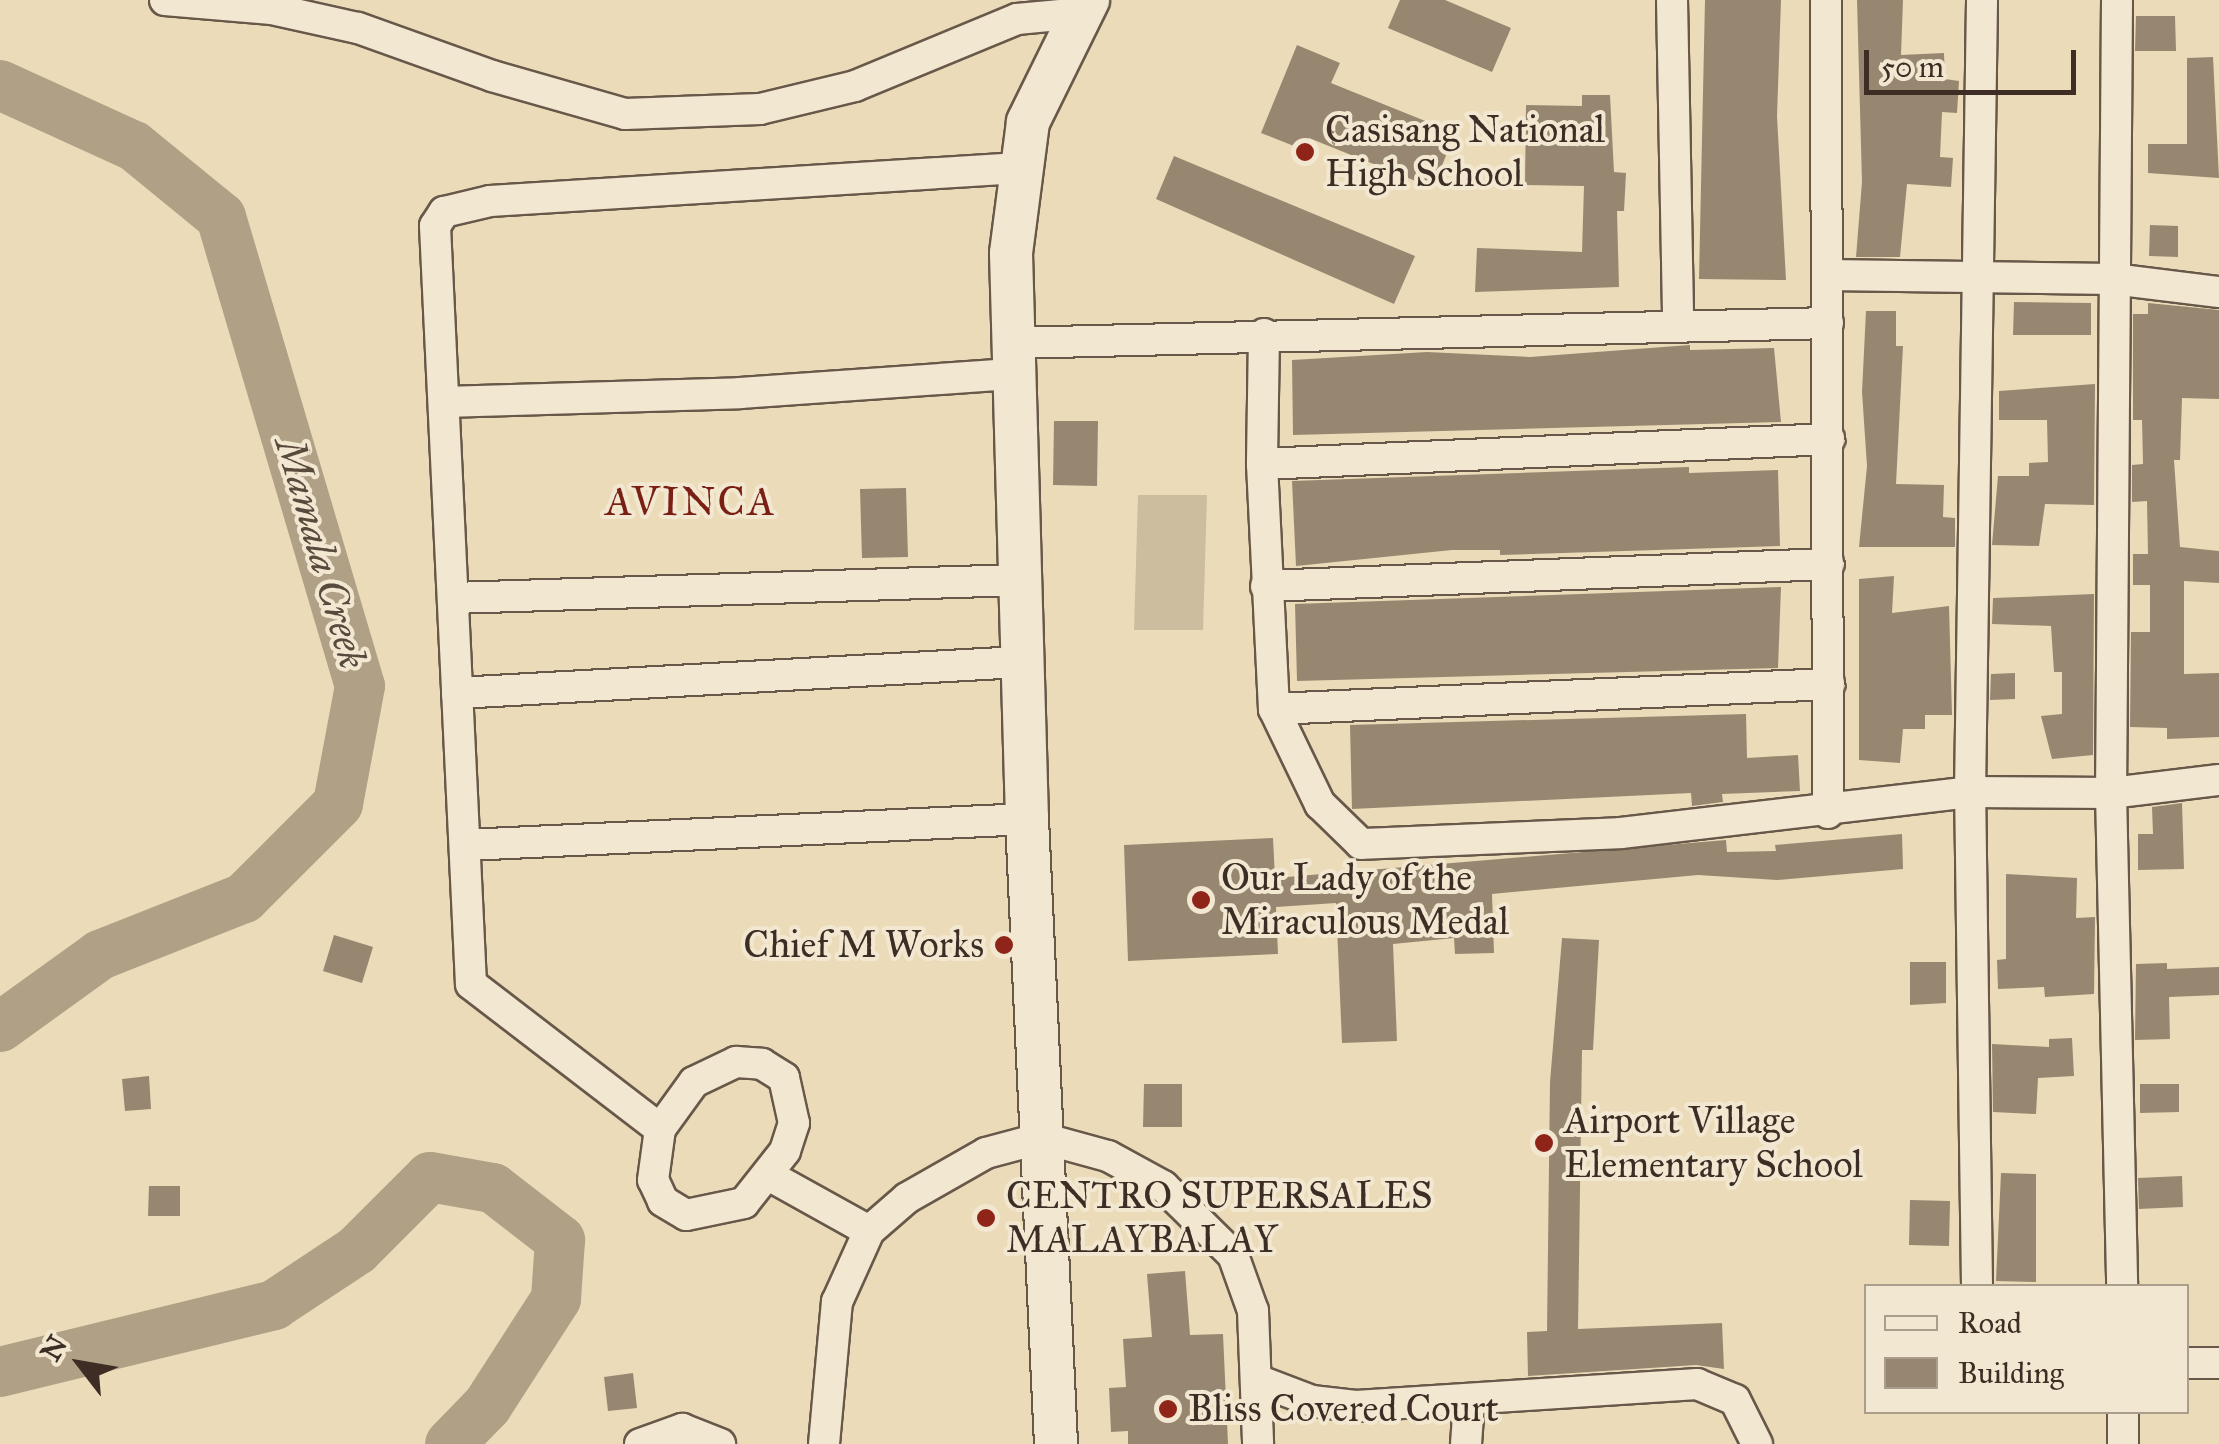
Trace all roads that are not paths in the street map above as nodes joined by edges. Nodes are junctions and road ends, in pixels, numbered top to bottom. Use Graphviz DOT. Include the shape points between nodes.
graph roads {
  1 [pos="165,0"];
  2 [pos="1672,0"];
  3 [pos="1826,0"];
  4 [pos="1982,0"];
  5 [pos="2117,0"];
  6 [pos="1084,7"];
  7 [pos="1019,168"];
  8 [pos="1982,274"];
  9 [pos="1828,275"];
  10 [pos="2113,280"];
  11 [pos="2219,292"];
  12 [pos="1828,323"];
  13 [pos="1678,326"];
  14 [pos="1264,334"];
  15 [pos="1013,359"];
  16 [pos="444,402"];
  17 [pos="1828,439"];
  18 [pos="1262,464"];
  19 [pos="1829,564"];
  20 [pos="1019,580"];
  21 [pos="1266,586"];
  22 [pos="453,598"];
  23 [pos="1021,662"];
  24 [pos="1829,684"];
  25 [pos="457,693"];
  26 [pos="1274,709"];
  27 [pos="2219,780"];
  28 [pos="1970,792"];
  29 [pos="2111,793"];
  30 [pos="1828,813"];
  31 [pos="1027,819"];
  32 [pos="466,846"];
  33 [pos="660,1129"];
  34 [pos="1042,1138"];
  35 [pos="770,1176"];
  36 [pos="869,1231"];
  37 [pos="1977,1284"];
  38 [pos="2122,1284"];
  39 [pos="2189,1362"];
  40 [pos="2219,1363"];
  41 [pos="1257,1380"];
  42 [pos="1469,1402"];
  43 [pos="2123,1414"];
  44 [pos="819,1443"];
  45 [pos="640,1444"];
  46 [pos="720,1444"];
  47 [pos="1056,1444"];
  48 [pos="1258,1444"];
  49 [pos="1466,1444"];
  50 [pos="1757,1444"];
  51 [pos="2123,1444"];
  1 -- 6 [label="street" via="272,8 358,28 625,114 760,109 855,86 1016,19"];
  2 -- 13 [label="street"];
  3 -- 9 [label="street"];
  4 -- 8 [label="street"];
  5 -- 10 [label="street"];
  6 -- 7 [label="main road" via="1028,122"];
  7 -- 15 [label="main road"];
  7 -- 16 [label="street" via="462,204 444,212 435,226"];
  8 -- 9 [label="street"];
  8 -- 10 [label="street"];
  8 -- 28 [label="street"];
  9 -- 12 [label="street"];
  10 -- 11 [label="street"];
  10 -- 29 [label="street"];
  12 -- 13 [label="street"];
  12 -- 17 [label="street"];
  13 -- 14 [label="street"];
  14 -- 15 [label="street"];
  14 -- 18 [label="street"];
  15 -- 16 [label="street"];
  15 -- 20 [label="main road"];
  16 -- 22 [label="street"];
  17 -- 18 [label="street"];
  17 -- 19 [label="street"];
  18 -- 21 [label="street"];
  19 -- 21 [label="street"];
  19 -- 24 [label="street"];
  20 -- 22 [label="street"];
  20 -- 23 [label="main road"];
  21 -- 26 [label="street"];
  22 -- 25 [label="street"];
  23 -- 25 [label="street"];
  23 -- 31 [label="main road"];
  24 -- 26 [label="street"];
  24 -- 30 [label="street"];
  25 -- 32 [label="street"];
  26 -- 30 [label="street" via="1320,804 1360,844 1621,833"];
  27 -- 29 [label="street"];
  28 -- 29 [label="street"];
  28 -- 30 [label="street"];
  28 -- 37 [label="street"];
  29 -- 38 [label="street"];
  31 -- 32 [label="street"];
  31 -- 34 [label="main road"];
  32 -- 33 [label="street" via="471,984"];
  33 -- 35 [label="street" via="653,1180 662,1200 686,1215 744,1203"];
  33 -- 35 [label="street" via="694,1082 727,1065 762,1064 784,1078 793,1098 794,1123"];
  34 -- 36 [label="street" via="986,1153 907,1198"];
  34 -- 41 [label="street" via="1108,1156 1163,1186 1206,1221 1233,1255 1253,1311"];
  34 -- 47 [label="main road"];
  35 -- 36 [label="street"];
  36 -- 44 [label="street" via="837,1302"];
  39 -- 40 [label="street"];
  41 -- 42 [label="street" via="1312,1401"];
  41 -- 48 [label="street"];
  42 -- 49 [label="street"];
  42 -- 50 [label="street" via="1698,1384 1736,1400"];
  43 -- 51 [label="street"];
  45 -- 46 [label="street" via="682,1429"];
}
